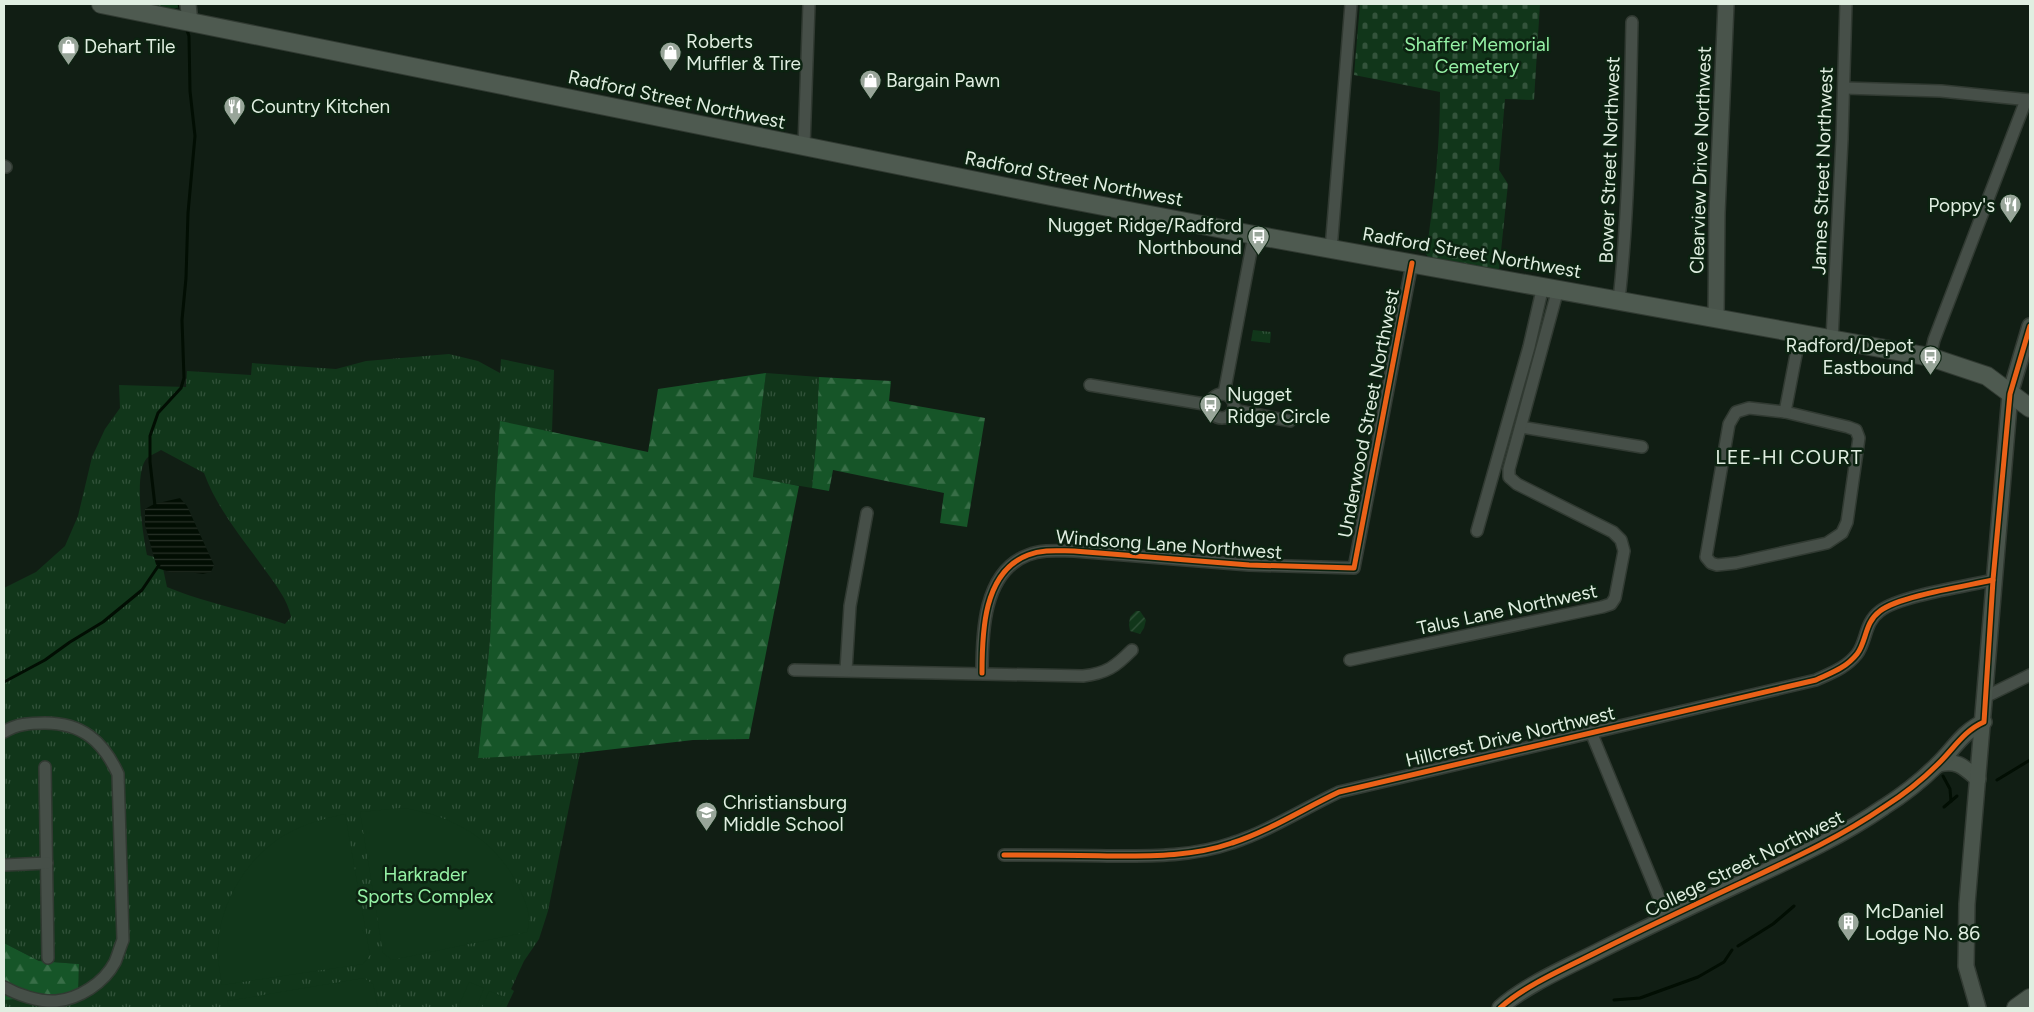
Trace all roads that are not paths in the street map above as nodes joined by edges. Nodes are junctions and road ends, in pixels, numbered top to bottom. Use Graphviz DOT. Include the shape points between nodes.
graph roads {
  1 [pos="101,4"];
  2 [pos="188,4"];
  3 [pos="809,4"];
  4 [pos="1351,4"];
  5 [pos="1726,4"];
  6 [pos="1846,4"];
  7 [pos="190,22"];
  8 [pos="1632,22"];
  9 [pos="1844,88"];
  10 [pos="2028,100"];
  11 [pos="804,146"];
  12 [pos="1254,235"];
  13 [pos="1331,249"];
  14 [pos="1412,263"];
  15 [pos="1550,288"];
  16 [pos="1619,300"];
  17 [pos="1716,318"];
  18 [pos="2030,326"];
  19 [pos="1800,334"];
  20 [pos="1832,339"];
  21 [pos="1930,357"];
  22 [pos="1090,385"];
  23 [pos="1224,394"];
  24 [pos="2010,394"];
  25 [pos="1210,405"];
  26 [pos="2030,408"];
  27 [pos="1234,410"];
  28 [pos="1785,412"];
  29 [pos="1290,421"];
  30 [pos="1521,427"];
  31 [pos="1642,447"];
  32 [pos="867,513"];
  33 [pos="1477,531"];
  34 [pos="1354,568"];
  35 [pos="1994,580"];
  36 [pos="1132,650"];
  37 [pos="1350,660"];
  38 [pos="794,670"];
  39 [pos="846,670"];
  40 [pos="982,673"];
  41 [pos="2030,675"];
  42 [pos="1985,697"];
  43 [pos="1984,722"];
  44 [pos="4,732"];
  45 [pos="1591,732"];
  46 [pos="1939,764"];
  47 [pos="44,767"];
  48 [pos="1978,779"];
  49 [pos="1004,855"];
  50 [pos="47,863"];
  51 [pos="4,865"];
  52 [pos="1667,917"];
  53 [pos="48,958"];
  54 [pos="4,987"];
  55 [pos="2030,998"];
  56 [pos="1500,1008"];
  57 [pos="1978,1008"];
  58 [pos="2016,1008"];
  1 -- 7 [label="main road, Radford Street Northwest"];
  2 -- 7 [label="street"];
  3 -- 11 [label="street"];
  4 -- 13 [label="street"];
  5 -- 17 [label="street, Clearview Drive Northwest"];
  6 -- 9 [label="street, James Street Northwest"];
  7 -- 11 [label="main road, Radford Street Northwest"];
  8 -- 16 [label="street, Bower Street Northwest" via="1624,252"];
  9 -- 10 [label="street" via="1941,91"];
  9 -- 20 [label="street, James Street Northwest"];
  10 -- 21 [label="street"];
  11 -- 12 [label="main road, Radford Street Northwest"];
  12 -- 13 [label="main road, Radford Street Northwest"];
  12 -- 23 [label="street"];
  13 -- 14 [label="main road, Radford Street Northwest"];
  14 -- 15 [label="main road, Radford Street Northwest"];
  14 -- 34 [label="street, Underwood Street Northwest"];
  15 -- 16 [label="main road, Radford Street Northwest"];
  15 -- 30 [label="street, Talus Lane Northwest"];
  15 -- 33 [label="street" via="1528,347"];
  16 -- 17 [label="main road, Radford Street Northwest"];
  17 -- 19 [label="main road, Radford Street Northwest"];
  18 -- 24 [label="street"];
  19 -- 20 [label="main road, Radford Street Northwest"];
  19 -- 28 [label="street"];
  20 -- 21 [label="main road, Radford Street Northwest"];
  21 -- 24 [label="main road, Radford Street Northwest" via="1987,376"];
  22 -- 25 [label="street"];
  23 -- 25 [label="street" via="1216,395"];
  23 -- 27 [label="street" via="1232,398"];
  24 -- 26 [label="main road, Radford Street Northwest"];
  24 -- 35 [label="street"];
  25 -- 27 [label="street" via="1218,418 1226,418"];
  27 -- 29 [label="street"];
  28 -- 28 [label="street" via="1749,408 1736,412 1729,424 1706,557 1710,563 1736,563 1827,543 1842,533 1847,522 1859,438 1856,430"];
  30 -- 31 [label="street"];
  30 -- 37 [label="street, Talus Lane Northwest" via="1509,477 1614,532 1621,540 1624,551 1611,604"];
  32 -- 39 [label="street" via="850,606"];
  34 -- 40 [label="street, Windsong Lane Northwest" via="1249,565 1050,550 1028,554 1011,563 1000,575 992,592 982,644"];
  35 -- 42 [label="street"];
  35 -- 45 [label="street, Hillcrest Drive Northwest" via="1896,602 1880,611 1867,626 1858,653 1841,669 1816,680"];
  36 -- 40 [label="street" via="1118,665 1102,674"];
  38 -- 39 [label="street"];
  39 -- 40 [label="street"];
  41 -- 42 [label="street"];
  42 -- 43 [label="street"];
  43 -- 46 [label="street, College Street Northwest" via="1973,726 1962,736"];
  43 -- 48 [label="street"];
  44 -- 54 [label="street" via="34,722 77,727 100,744 112,760 118,774 123,940 114,963 100,983 77,996 55,1001 19,995"];
  45 -- 49 [label="street, Hillcrest Drive Northwest" via="1339,792 1257,834 1194,852 1152,856"];
  45 -- 52 [label="street"];
  46 -- 48 [label="street" via="1958,763"];
  46 -- 52 [label="street, College Street Northwest" via="1864,821 1791,860"];
  47 -- 50 [label="street"];
  48 -- 57 [label="street" via="1966,954 1966,966"];
  50 -- 51 [label="street"];
  50 -- 53 [label="street"];
  52 -- 56 [label="street, College Street Northwest" via="1526,990"];
  55 -- 58 [label="main road"];
}
